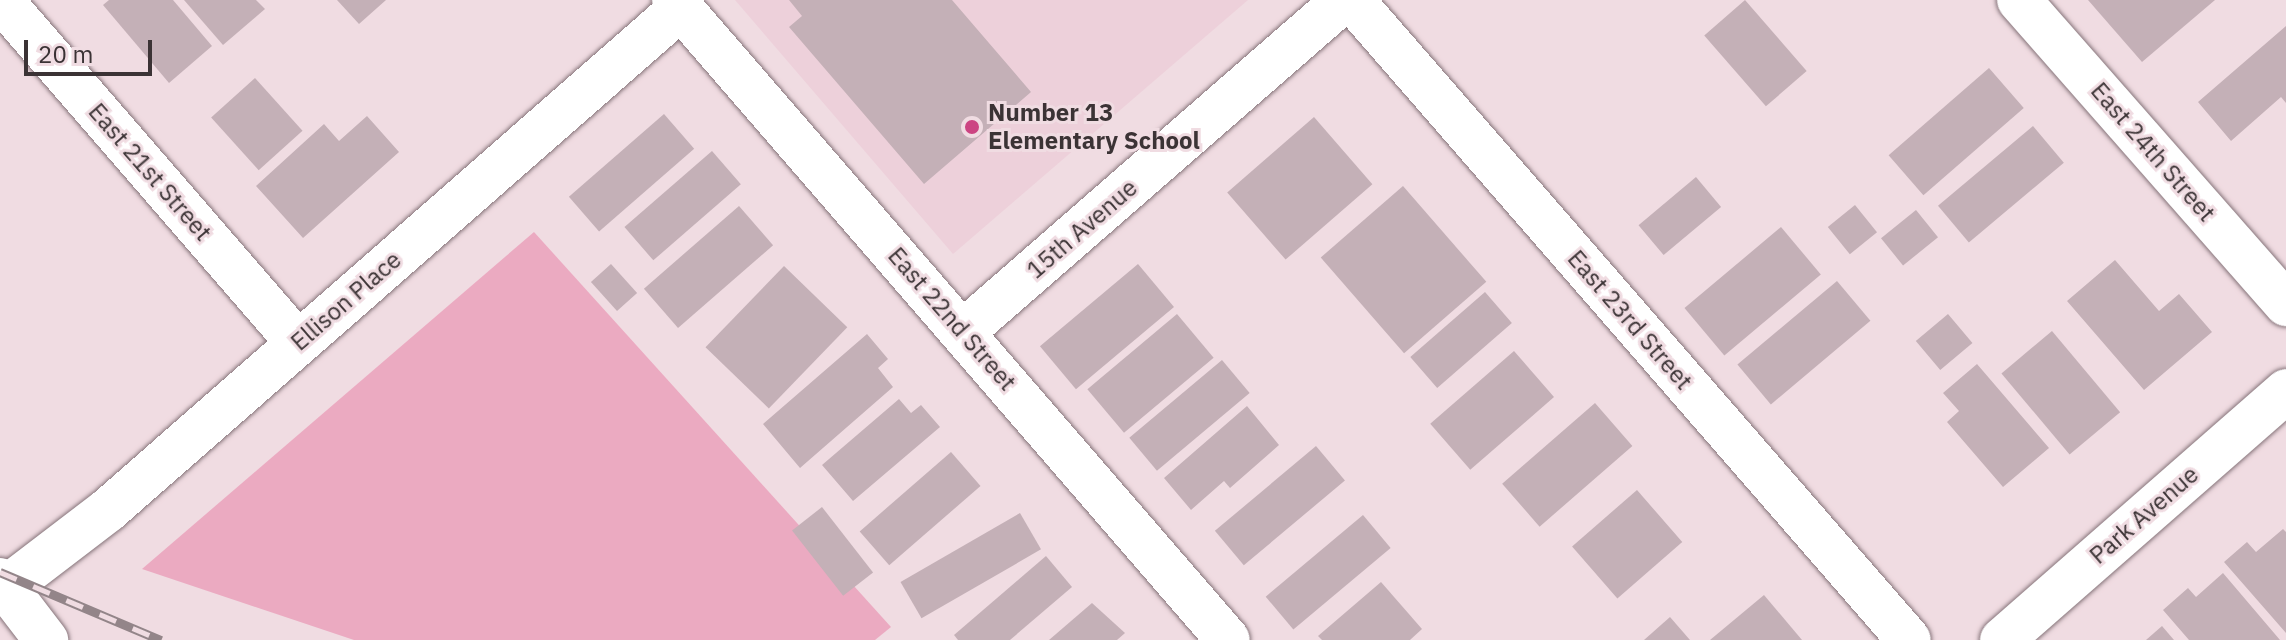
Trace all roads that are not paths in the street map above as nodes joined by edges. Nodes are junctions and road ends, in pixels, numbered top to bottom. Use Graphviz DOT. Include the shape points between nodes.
graph roads {
  1 [pos="1,0"];
  2 [pos="1344,0"];
  3 [pos="1352,0"];
  4 [pos="2019,0"];
  5 [pos="677,4"];
  6 [pos="2286,304"];
  7 [pos="964,331"];
  8 [pos="298,343"];
  9 [pos="2286,391"];
  10 [pos="2,587"];
  11 [pos="46,640"];
  12 [pos="1228,640"];
  13 [pos="1909,640"];
  14 [pos="2002,640"];
  1 -- 8 [label="street, East 21st Street"];
  2 -- 7 [label="street, 15th Avenue"];
  3 -- 13 [label="street, East 23rd Street"];
  4 -- 6 [label="street, East 24th Street"];
  5 -- 7 [label="street, East 22nd Street"];
  5 -- 8 [label="street, Ellison Place"];
  7 -- 12 [label="street, East 22nd Street"];
  8 -- 10 [label="street, Ellison Place" via="108,510"];
  9 -- 14 [label="street, Park Avenue"];
  10 -- 11 [label="street"];
}
